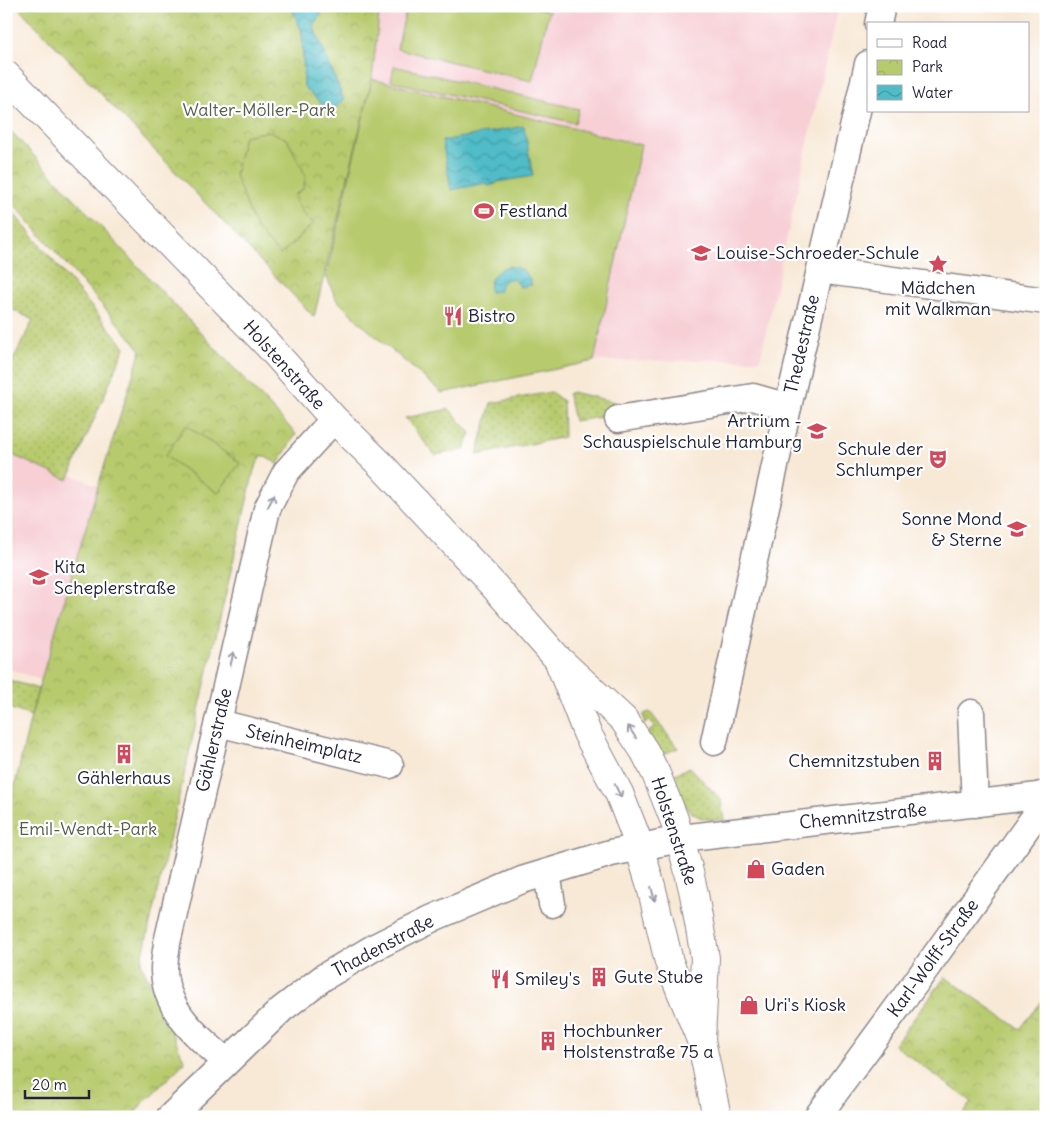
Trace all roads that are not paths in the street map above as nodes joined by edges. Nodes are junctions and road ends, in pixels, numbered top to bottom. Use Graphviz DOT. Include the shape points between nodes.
graph roads {
  1 [pos="882,6"];
  2 [pos="878,22"];
  3 [pos="867,68"];
  4 [pos="6,74"];
  5 [pos="820,270"];
  6 [pos="1046,301"];
  7 [pos="788,407"];
  8 [pos="334,419"];
  9 [pos="618,419"];
  10 [pos="558,659"];
  11 [pos="972,713"];
  12 [pos="218,723"];
  13 [pos="714,742"];
  14 [pos="390,765"];
  15 [pos="1043,795"];
  16 [pos="975,804"];
  17 [pos="680,839"];
  18 [pos="640,847"];
  19 [pos="547,873"];
  20 [pos="552,904"];
  21 [pos="701,1040"];
  22 [pos="226,1062"];
  23 [pos="170,1117"];
  24 [pos="717,1117"];
  25 [pos="816,1117"];
  1 -- 2 [label="street"];
  3 -- 5 [label="street, Thedestraße"];
  4 -- 8 [label="main road, Holstenstraße" via="267,344"];
  5 -- 6 [label="street"];
  5 -- 7 [label="street, Thedestraße"];
  7 -- 9 [label="street" via="753,397"];
  7 -- 13 [label="street, Thedestraße"];
  8 -- 10 [label="main road, Holstenstraße" via="494,586"];
  12 -- 8 [label="street, Gählerstraße, one-way" via="267,509 286,472"];
  17 -- 10 [label="main road, Holstenstraße, one-way" via="656,774 624,720"];
  10 -- 18 [label="main road, Holstenstraße, one-way" via="587,733 610,775"];
  11 -- 16 [label="street"];
  12 -- 14 [label="street, Steinheimplatz"];
  12 -- 22 [label="street, Gählerstraße" via="167,943 164,971 169,995 180,1017"];
  15 -- 16 [label="street, Chemnitzstraße"];
  15 -- 25 [label="street, Karl-Wolff-Straße" via="1038,812"];
  16 -- 17 [label="street, Chemnitzstraße"];
  17 -- 18 [label="street, Chemnitzstraße"];
  17 -- 21 [label="main road, Holstenstraße" via="705,958"];
  18 -- 19 [label="street, Thadenstraße"];
  18 -- 21 [label="main road, Holstenstraße, one-way" via="669,962"];
  19 -- 20 [label="street"];
  19 -- 22 [label="street, Thadenstraße" via="522,880 433,918 324,977"];
  21 -- 24 [label="main road, Holstenstraße"];
  22 -- 23 [label="street, Thadenstraße"];
}
